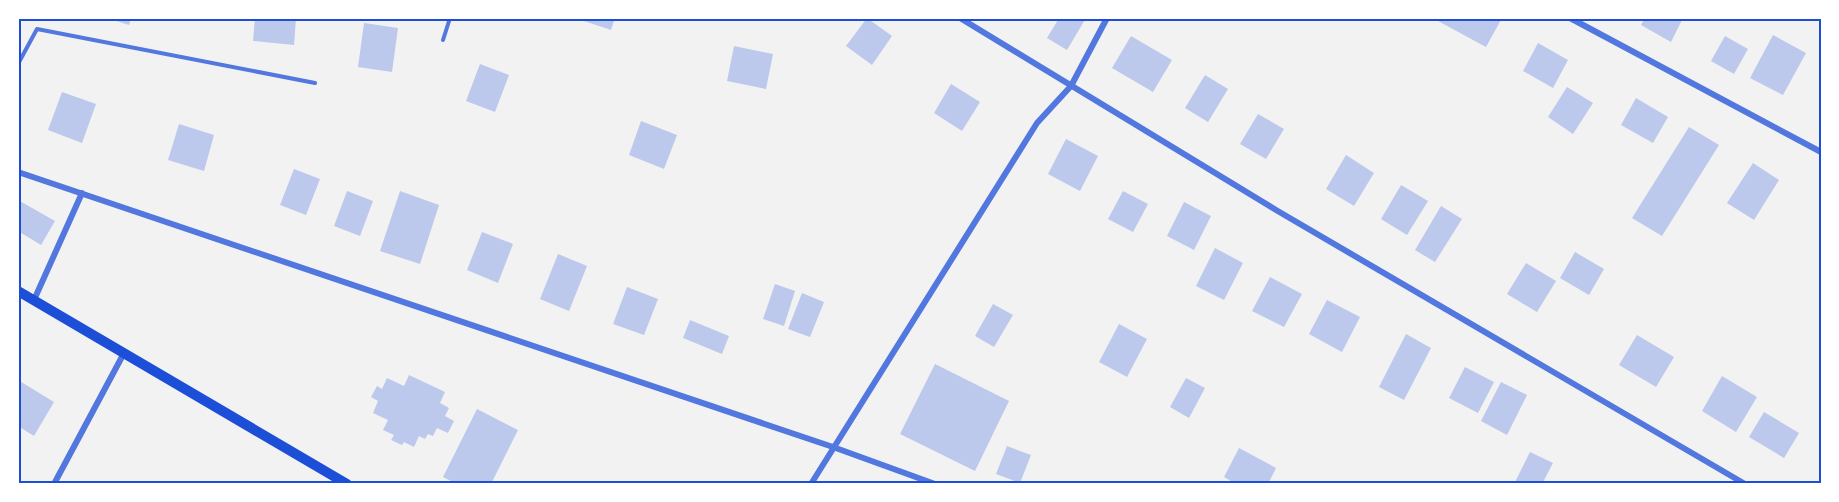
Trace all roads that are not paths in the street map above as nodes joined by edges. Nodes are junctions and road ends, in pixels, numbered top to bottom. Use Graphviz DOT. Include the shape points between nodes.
graph roads {
  1 [pos="450,18"];
  2 [pos="960,18"];
  3 [pos="1107,18"];
  4 [pos="1570,18"];
  5 [pos="443,40"];
  6 [pos="18,64"];
  7 [pos="315,83"];
  8 [pos="1071,86"];
  9 [pos="1821,152"];
  10 [pos="18,172"];
  11 [pos="82,193"];
  12 [pos="18,291"];
  13 [pos="34,300"];
  14 [pos="124,353"];
  15 [pos="833,447"];
  16 [pos="54,484"];
  17 [pos="347,484"];
  18 [pos="811,484"];
  19 [pos="935,484"];
  20 [pos="1745,484"];
  1 -- 5 [label="lane"];
  2 -- 8 [label="street"];
  3 -- 8 [label="street"];
  4 -- 9 [label="street"];
  6 -- 7 [label="lane" via="37,29"];
  8 -- 15 [label="street" via="1037,123"];
  8 -- 20 [label="street"];
  10 -- 11 [label="street"];
  11 -- 13 [label="street"];
  11 -- 15 [label="street"];
  12 -- 13 [label="main road"];
  13 -- 14 [label="main road"];
  14 -- 16 [label="street"];
  14 -- 17 [label="main road"];
  15 -- 18 [label="street"];
  15 -- 19 [label="street"];
}
